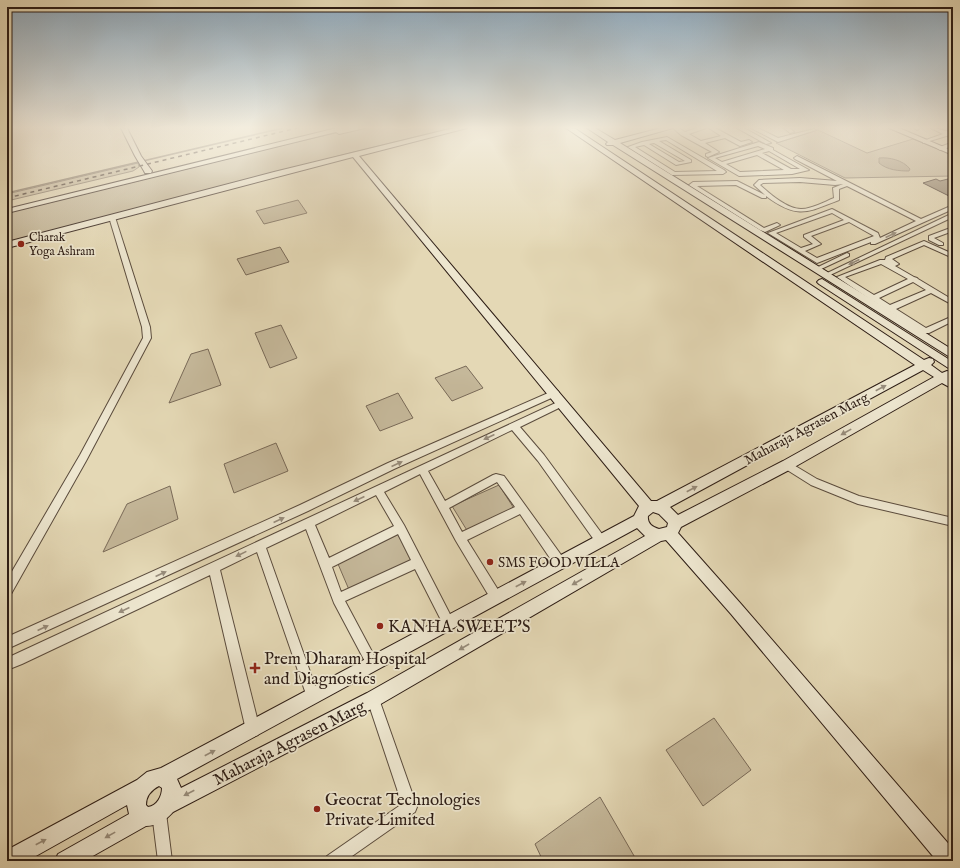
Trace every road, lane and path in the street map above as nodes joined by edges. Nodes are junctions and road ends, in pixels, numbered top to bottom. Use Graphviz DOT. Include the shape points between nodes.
graph roads {
  1 [pos="146,169"];
  2 [pos="159,169"];
  3 [pos="174,169"];
  4 [pos="300,169"];
  5 [pos="366,169"];
  6 [pos="645,169"];
  7 [pos="647,169"];
  8 [pos="652,169"];
  9 [pos="665,169"];
  10 [pos="686,169"];
  11 [pos="717,169"];
  12 [pos="729,169"];
  13 [pos="787,169"];
  14 [pos="803,169"];
  15 [pos="818,169"];
  16 [pos="148,171"];
  17 [pos="793,172"];
  18 [pos="695,174"];
  19 [pos="845,182"];
  20 [pos="7,206"];
  21 [pos="723,207"];
  22 [pos="953,207"];
  23 [pos="7,210"];
  24 [pos="953,215"];
  25 [pos="112,217"];
  26 [pos="850,220"];
  27 [pos="920,221"];
  28 [pos="790,226"];
  29 [pos="953,229"];
  30 [pos="770,236"];
  31 [pos="806,236"];
  32 [pos="7,245"];
  33 [pos="953,250"];
  34 [pos="800,252"];
  35 [pos="953,256"];
  36 [pos="817,269"];
  37 [pos="826,275"];
  38 [pos="915,279"];
  39 [pos="932,290"];
  40 [pos="953,296"];
  41 [pos="870,299"];
  42 [pos="953,303"];
  43 [pos="886,310"];
  44 [pos="953,318"];
  45 [pos="941,357"];
  46 [pos="950,373"];
  47 [pos="953,385"];
  48 [pos="554,393"];
  49 [pos="562,403"];
  50 [pos="514,426"];
  51 [pos="787,465"];
  52 [pos="422,469"];
  53 [pos="378,490"];
  54 [pos="444,506"];
  55 [pos="521,509"];
  56 [pos="649,511"];
  57 [pos="953,522"];
  58 [pos="308,523"];
  59 [pos="400,528"];
  60 [pos="667,531"];
  61 [pos="460,538"];
  62 [pos="601,541"];
  63 [pos="260,546"];
  64 [pos="417,563"];
  65 [pos="560,563"];
  66 [pos="326,565"];
  67 [pos="214,568"];
  68 [pos="7,590"];
  69 [pos="496,597"];
  70 [pos="338,599"];
  71 [pos="448,622"];
  72 [pos="7,643"];
  73 [pos="7,664"];
  74 [pos="373,665"];
  75 [pos="313,697"];
  76 [pos="373,699"];
  77 [pos="253,730"];
  78 [pos="164,777"];
  79 [pos="142,787"];
  80 [pos="157,811"];
  81 [pos="7,861"];
  82 [pos="65,861"];
  83 [pos="165,861"];
  84 [pos="332,861"];
  85 [pos="950,861"];
  1 -- 16 [label="street"];
  2 -- 16 [label="street"];
  3 -- 23 [label="street"];
  4 -- 25 [label="street"];
  5 -- 48 [label="street"];
  6 -- 45 [label="street"];
  7 -- 45 [label="street"];
  8 -- 21 [label="street"];
  9 -- 18 [label="street" via="674,174"];
  10 -- 18 [label="street"];
  11 -- 18 [label="street" via="723,172"];
  12 -- 17 [label="street" via="742,174"];
  13 -- 17 [label="street"];
  14 -- 17 [label="street" via="806,170"];
  15 -- 19 [label="street"];
  16 -- 20 [label="street"];
  19 -- 19 [label="street" via="761,181 757,185 764,193 795,211 803,211 838,199 836,188"];
  19 -- 27 [label="street"];
  21 -- 21 [label="street" via="692,184 741,184 799,218 764,229"];
  21 -- 30 [label="street"];
  22 -- 27 [label="street"];
  24 -- 37 [label="street, one-way"];
  25 -- 32 [label="street"];
  25 -- 68 [label="street" via="146,327 147,338 84,458"];
  26 -- 28 [label="street" via="832,211"];
  26 -- 31 [label="street"];
  26 -- 34 [label="street" via="877,236 818,260"];
  36 -- 27 [label="street, one-way"];
  28 -- 30 [label="street" via="771,233"];
  28 -- 31 [label="street"];
  29 -- 33 [label="street" via="931,238"];
  30 -- 34 [label="street"];
  30 -- 36 [label="street"];
  31 -- 34 [label="street" via="818,244"];
  35 -- 40 [label="street" via="924,243 887,259"];
  36 -- 37 [label="street"];
  37 -- 41 [label="street"];
  38 -- 39 [label="street"];
  38 -- 41 [label="street"];
  38 -- 41 [label="street" via="882,261 840,277"];
  39 -- 42 [label="street"];
  39 -- 43 [label="street"];
  41 -- 43 [label="street"];
  43 -- 44 [label="street" via="926,331"];
  43 -- 45 [label="street"];
  45 -- 46 [label="street"];
  45 -- 46 [label="street"];
  56 -- 45 [label="street, Maharaja Agrasen Marg, one-way"];
  46 -- 47 [label="street"];
  46 -- 51 [label="street, Maharaja Agrasen Marg, one-way"];
  48 -- 49 [label="street"];
  72 -- 48 [label="street, one-way"];
  49 -- 50 [label="street"];
  49 -- 56 [label="street"];
  50 -- 52 [label="street, one-way"];
  50 -- 62 [label="street" via="541,458"];
  51 -- 57 [label="street" via="814,482 858,500"];
  51 -- 60 [label="street, Maharaja Agrasen Marg"];
  52 -- 53 [label="street"];
  52 -- 54 [label="street"];
  53 -- 58 [label="street, one-way"];
  53 -- 59 [label="street"];
  54 -- 55 [label="street" via="498,478"];
  54 -- 61 [label="street"];
  55 -- 61 [label="street"];
  55 -- 65 [label="street"];
  56 -- 60 [label="street" via="668,512 671,515"];
  56 -- 60 [label="street" via="644,527 648,531"];
  56 -- 62 [label="street, Maharaja Agrasen Marg"];
  58 -- 63 [label="street"];
  58 -- 66 [label="street"];
  59 -- 64 [label="street"];
  59 -- 66 [label="street"];
  60 -- 76 [label="street, Maharaja Agrasen Marg, one-way"];
  60 -- 85 [label="street"];
  61 -- 69 [label="street"];
  62 -- 65 [label="street, Maharaja Agrasen Marg"];
  63 -- 67 [label="street, one-way"];
  63 -- 75 [label="street"];
  64 -- 70 [label="street"];
  64 -- 71 [label="street"];
  69 -- 65 [label="street, Maharaja Agrasen Marg, one-way"];
  66 -- 70 [label="street"];
  67 -- 73 [label="street, one-way"];
  67 -- 77 [label="street"];
  69 -- 71 [label="street, Maharaja Agrasen Marg"];
  70 -- 74 [label="street"];
  71 -- 74 [label="street, Maharaja Agrasen Marg"];
  74 -- 75 [label="street, Maharaja Agrasen Marg"];
  75 -- 77 [label="street, Maharaja Agrasen Marg"];
  76 -- 80 [label="street, Maharaja Agrasen Marg, one-way"];
  76 -- 84 [label="street" via="410,807"];
  78 -- 77 [label="street, Maharaja Agrasen Marg, one-way"];
  78 -- 79 [label="street, Maharaja Agrasen Marg" via="153,779"];
  78 -- 80 [label="street" via="169,780 172,791"];
  79 -- 80 [label="street" via="136,805 137,810"];
  81 -- 79 [label="street, Maharaja Agrasen Marg, one-way"];
  80 -- 82 [label="street, Maharaja Agrasen Marg, one-way"];
  80 -- 83 [label="street"];
}
